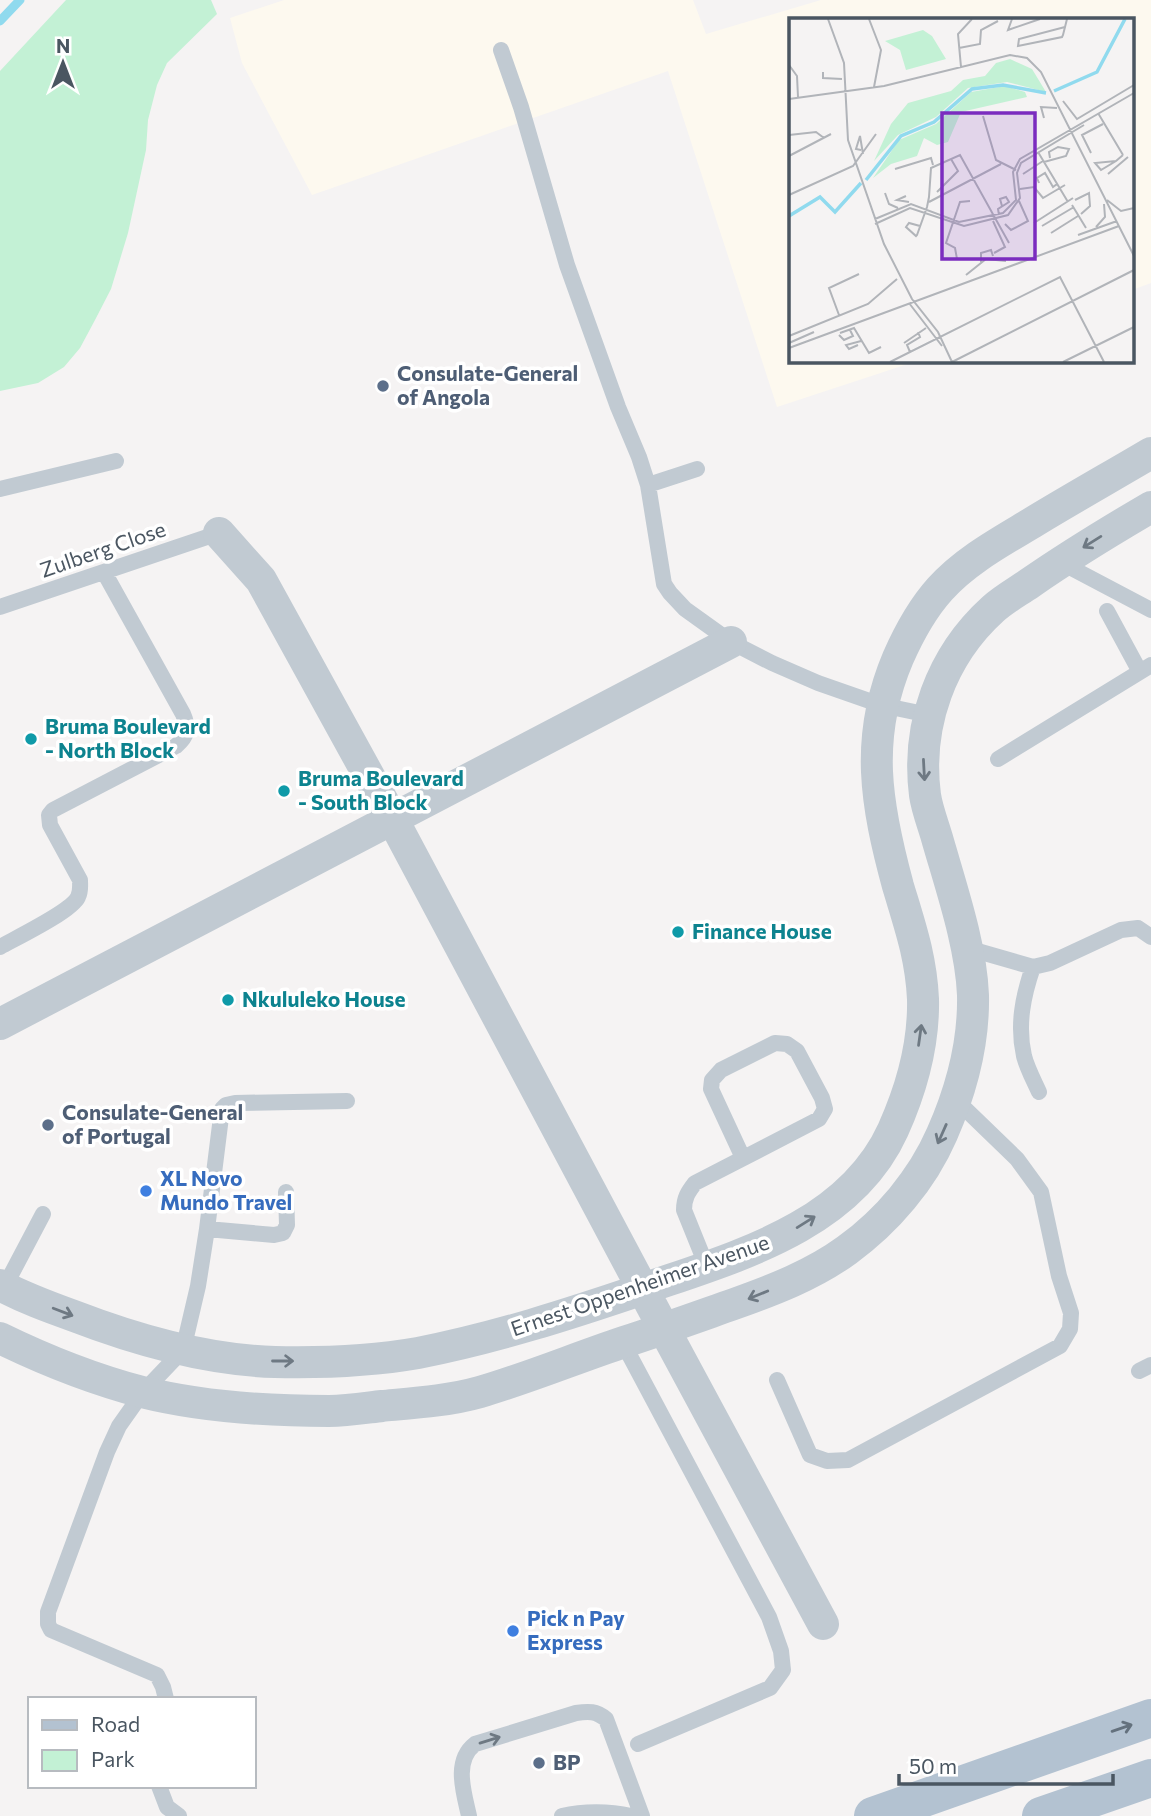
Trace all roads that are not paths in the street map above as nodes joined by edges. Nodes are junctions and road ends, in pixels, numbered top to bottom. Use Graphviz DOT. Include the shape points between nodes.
graph roads {
  1 [pos="501,50"];
  2 [pos="1151,453"];
  3 [pos="116,461"];
  4 [pos="697,469"];
  5 [pos="648,485"];
  6 [pos="0,489"];
  7 [pos="1151,507"];
  8 [pos="219,533"];
  9 [pos="1060,562"];
  10 [pos="104,572"];
  11 [pos="0,607"];
  12 [pos="1151,610"];
  13 [pos="1107,611"];
  14 [pos="731,642"];
  15 [pos="1145,669"];
  16 [pos="881,705"];
  17 [pos="929,715"];
  18 [pos="998,758"];
  19 [pos="392,818"];
  20 [pos="1151,937"];
  21 [pos="0,947"];
  22 [pos="967,948"];
  23 [pos="1032,967"];
  24 [pos="0,1024"];
  25 [pos="1038,1092"];
  26 [pos="956,1100"];
  27 [pos="347,1101"];
  28 [pos="743,1158"];
  29 [pos="286,1192"];
  30 [pos="43,1214"];
  31 [pos="207,1229"];
  32 [pos="707,1267"];
  33 [pos="2,1287"];
  34 [pos="643,1289"];
  35 [pos="572,1313"];
  36 [pos="664,1329"];
  37 [pos="0,1338"];
  38 [pos="623,1343"];
  39 [pos="183,1350"];
  40 [pos="587,1355"];
  41 [pos="777,1380"];
  42 [pos="143,1392"];
  43 [pos="823,1623"];
  44 [pos="166,1697"];
  45 [pos="1151,1717"];
  46 [pos="638,1744"];
  47 [pos="1151,1778"];
  48 [pos="160,1788"];
  49 [pos="179,1816"];
  50 [pos="469,1816"];
  51 [pos="562,1816"];
  52 [pos="631,1816"];
  53 [pos="642,1816"];
  54 [pos="873,1816"];
  55 [pos="1041,1816"];
  1 -- 5 [label="lane" via="567,265"];
  2 -- 16 [label="street, Ernest Oppenheimer Avenue" via="958,571 918,618"];
  3 -- 6 [label="lane"];
  4 -- 5 [label="lane"];
  5 -- 14 [label="lane" via="664,584 685,609"];
  7 -- 9 [label="street, one-way"];
  8 -- 10 [label="lane, Zulberg Close"];
  8 -- 19 [label="street" via="261,580"];
  9 -- 12 [label="lane"];
  9 -- 17 [label="street" via="995,607 976,627 953,656 937,686"];
  10 -- 11 [label="lane, Zulberg Close"];
  10 -- 21 [label="lane" via="183,714 187,731 176,746 53,810 50,825 80,880 78,898"];
  13 -- 15 [label="lane"];
  14 -- 16 [label="lane" via="818,683"];
  14 -- 19 [label="street"];
  15 -- 18 [label="lane"];
  16 -- 17 [label="lane"];
  32 -- 16 [label="street, Ernest Oppenheimer Avenue, one-way" via="780,1237 846,1193 871,1166 893,1130 910,1082 921,1038 922,984 918,951 881,815 876,765"];
  17 -- 22 [label="street, one-way" via="923,757 926,797"];
  19 -- 24 [label="street"];
  19 -- 34 [label="street"];
  20 -- 23 [label="lane" via="1138,928 1121,930"];
  22 -- 23 [label="lane"];
  22 -- 26 [label="street" via="973,1016"];
  23 -- 25 [label="lane" via="1021,1025 1024,1057"];
  26 -- 36 [label="street, one-way" via="941,1137 909,1189 894,1209 846,1251 816,1270 756,1296"];
  26 -- 41 [label="lane" via="1017,1159 1041,1192 1072,1313 1070,1329 1060,1346 848,1460 827,1461 810,1455"];
  27 -- 31 [label="lane" via="226,1105 220,1118"];
  28 -- 28 [label="lane" via="819,1119 825,1109 797,1051 786,1044 775,1043 722,1070 712,1080 711,1089"];
  28 -- 32 [label="lane" via="695,1183 684,1201"];
  29 -- 31 [label="lane" via="283,1233"];
  30 -- 33 [label="lane"];
  31 -- 39 [label="lane"];
  32 -- 34 [label="street, Ernest Oppenheimer Avenue"];
  33 -- 39 [label="street, Ernest Oppenheimer Avenue, one-way" via="109,1329"];
  34 -- 35 [label="street, Ernest Oppenheimer Avenue"];
  34 -- 36 [label="street"];
  39 -- 35 [label="street, Ernest Oppenheimer Avenue, one-way" via="273,1362 344,1361 416,1353"];
  35 -- 40 [label="street"];
  36 -- 38 [label="street"];
  36 -- 43 [label="street"];
  37 -- 42 [label="street" via="35,1355"];
  38 -- 40 [label="street"];
  38 -- 46 [label="lane" via="769,1617 783,1670 770,1688"];
  39 -- 42 [label="lane"];
  40 -- 42 [label="street" via="477,1392 333,1411 252,1408"];
  42 -- 44 [label="lane" via="107,1452 48,1619 51,1630 157,1675"];
  54 -- 45 [label="main road, one-way"];
  47 -- 55 [label="main road"];
  48 -- 49 [label="lane" via="167,1807"];
  50 -- 53 [label="lane, one-way" via="461,1772 470,1748 588,1711 606,1719"];
  51 -- 52 [label="lane"];
}
